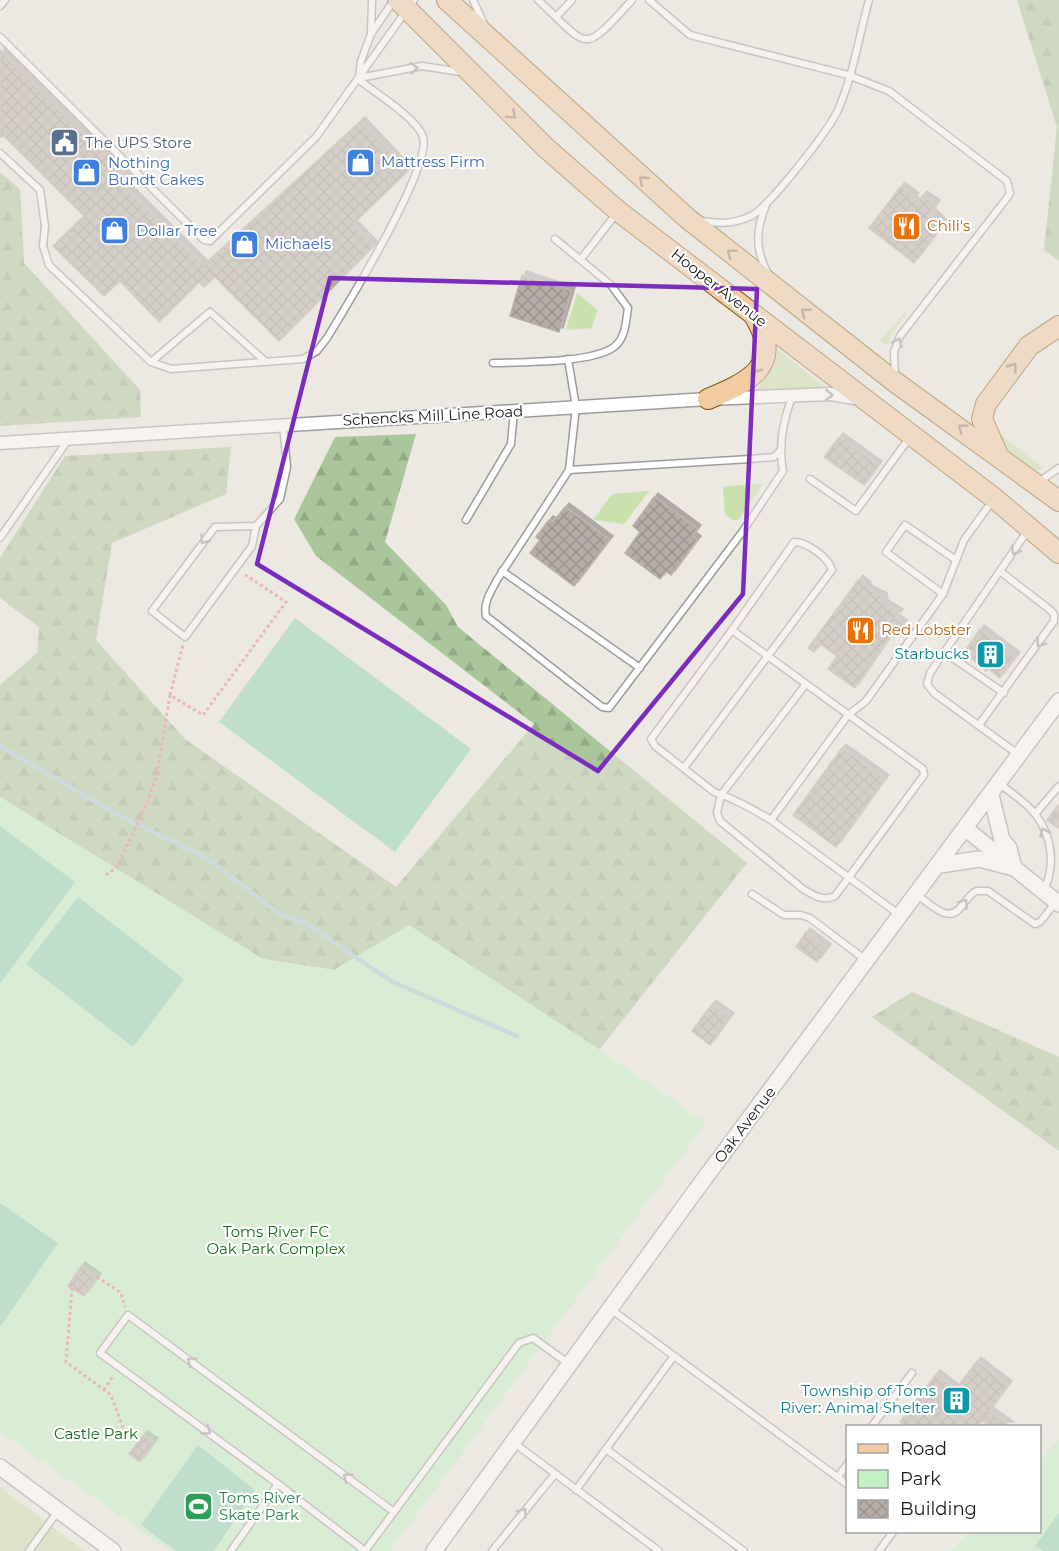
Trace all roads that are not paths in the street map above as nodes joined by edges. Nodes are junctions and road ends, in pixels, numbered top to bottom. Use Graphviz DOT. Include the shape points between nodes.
graph roads {
  1 [pos="5,0"];
  2 [pos="372,0"];
  3 [pos="447,0"];
  4 [pos="473,0"];
  5 [pos="538,0"];
  6 [pos="572,0"];
  7 [pos="632,0"];
  8 [pos="649,0"];
  9 [pos="869,0"];
  10 [pos="403,2"];
  11 [pos="0,6"];
  12 [pos="556,17"];
  13 [pos="371,34"];
  14 [pos="0,36"];
  15 [pos="497,48"];
  16 [pos="470,74"];
  17 [pos="848,75"];
  18 [pos="358,79"];
  19 [pos="0,153"];
  20 [pos="766,204"];
  21 [pos="618,211"];
  22 [pos="687,218"];
  23 [pos="555,240"];
  24 [pos="581,259"];
  25 [pos="776,289"];
  26 [pos="755,316"];
  27 [pos="1059,326"];
  28 [pos="568,359"];
  29 [pos="151,362"];
  30 [pos="265,362"];
  31 [pos="494,363"];
  32 [pos="895,382"];
  33 [pos="792,397"];
  34 [pos="708,399"];
  35 [pos="865,399"];
  36 [pos="576,407"];
  37 [pos="514,411"];
  38 [pos="283,425"];
  39 [pos="912,434"];
  40 [pos="68,439"];
  41 [pos="0,444"];
  42 [pos="779,452"];
  43 [pos="998,455"];
  44 [pos="1059,468"];
  45 [pos="569,470"];
  46 [pos="810,479"];
  47 [pos="1036,484"];
  48 [pos="994,498"];
  49 [pos="1059,501"];
  50 [pos="466,520"];
  51 [pos="256,526"];
  52 [pos="1028,529"];
  53 [pos="0,538"];
  54 [pos="1059,553"];
  55 [pos="956,560"];
  56 [pos="502,571"];
  57 [pos="1001,572"];
  58 [pos="943,594"];
  59 [pos="732,630"];
  60 [pos="944,652"];
  61 [pos="768,656"];
  62 [pos="640,668"];
  63 [pos="806,684"];
  64 [pos="1004,693"];
  65 [pos="1059,701"];
  66 [pos="848,715"];
  67 [pos="980,725"];
  68 [pos="1020,755"];
  69 [pos="684,768"];
  70 [pos="1059,786"];
  71 [pos="995,789"];
  72 [pos="721,795"];
  73 [pos="1035,814"];
  74 [pos="771,820"];
  75 [pos="966,829"];
  76 [pos="939,865"];
  77 [pos="1014,868"];
  78 [pos="849,878"];
  79 [pos="752,894"];
  80 [pos="917,895"];
  81 [pos="1053,899"];
  82 [pos="901,916"];
  83 [pos="867,961"];
  84 [pos="612,1310"];
  85 [pos="674,1356"];
  86 [pos="571,1365"];
  87 [pos="912,1373"];
  88 [pos="873,1425"];
  89 [pos="513,1443"];
  90 [pos="606,1449"];
  91 [pos="846,1466"];
  92 [pos="0,1467"];
  93 [pos="555,1474"];
  94 [pos="838,1478"];
  95 [pos="278,1484"];
  96 [pos="846,1484"];
  97 [pos="576,1490"];
  98 [pos="58,1511"];
  99 [pos="394,1512"];
  100 [pos="892,1533"];
  101 [pos="29,1551"];
  102 [pos="113,1551"];
  103 [pos="231,1551"];
  104 [pos="434,1551"];
  105 [pos="492,1551"];
  106 [pos="659,1551"];
  107 [pos="744,1551"];
  108 [pos="879,1551"];
  1 -- 11 [label="lane"];
  2 -- 13 [label="lane"];
  3 -- 15 [label="main road"];
  4 -- 15 [label="lane"];
  5 -- 12 [label="lane"];
  6 -- 12 [label="lane"];
  7 -- 12 [label="lane" via="599,36 588,41 578,39"];
  8 -- 17 [label="lane" via="690,35"];
  9 -- 17 [label="lane"];
  10 -- 13 [label="lane"];
  10 -- 16 [label="main road, Hooper Avenue"];
  10 -- 18 [label="lane"];
  13 -- 18 [label="lane"];
  14 -- 18 [label="lane" via="210,242 316,137"];
  22 -- 15 [label="main road, one-way"];
  18 -- 16 [label="lane, one-way" via="422,66"];
  16 -- 21 [label="main road, Hooper Avenue, one-way"];
  17 -- 20 [label="lane" via="838,111"];
  32 -- 17 [label="lane, one-way" via="894,352 900,336 1007,198 1009,187 1002,177 889,91"];
  18 -- 30 [label="lane" via="417,126 423,138 422,157 377,256 322,345 303,359"];
  19 -- 29 [label="lane" via="40,190 45,226 43,246 49,265"];
  20 -- 22 [label="lane" via="753,215 729,224"];
  20 -- 25 [label="lane" via="759,223 758,246"];
  21 -- 24 [label="lane"];
  21 -- 26 [label="main road, Hooper Avenue"];
  25 -- 22 [label="main road, one-way"];
  23 -- 24 [label="lane"];
  24 -- 28 [label="lane" via="611,285 628,308 624,331 616,346"];
  32 -- 25 [label="main road, one-way"];
  26 -- 34 [label="main road, one-way" via="766,344 757,372 744,383"];
  26 -- 35 [label="main road, Hooper Avenue"];
  43 -- 27 [label="main road, one-way" via="982,419 986,404 1029,346"];
  28 -- 31 [label="lane"];
  28 -- 36 [label="lane"];
  29 -- 30 [label="lane" via="171,369"];
  29 -- 30 [label="lane" via="210,312"];
  43 -- 32 [label="main road, one-way"];
  33 -- 34 [label="street, Schencks Mill Line Road"];
  33 -- 35 [label="street, Schencks Mill Line Road, one-way" via="831,394"];
  33 -- 42 [label="lane"];
  34 -- 36 [label="street, Schencks Mill Line Road"];
  35 -- 39 [label="main road, Hooper Avenue"];
  36 -- 37 [label="street, Schencks Mill Line Road"];
  36 -- 45 [label="lane"];
  37 -- 38 [label="street, Schencks Mill Line Road"];
  37 -- 50 [label="lane" via="511,444"];
  38 -- 40 [label="street, Schencks Mill Line Road"];
  38 -- 51 [label="lane" via="286,484 280,499"];
  39 -- 46 [label="lane" via="856,512"];
  39 -- 48 [label="main road, Hooper Avenue"];
  40 -- 41 [label="street, Schencks Mill Line Road"];
  40 -- 53 [label="lane"];
  42 -- 45 [label="lane" via="774,457"];
  42 -- 62 [label="lane" via="783,471"];
  43 -- 47 [label="main road"];
  44 -- 47 [label="lane"];
  45 -- 56 [label="lane"];
  47 -- 49 [label="main road"];
  48 -- 52 [label="main road, Hooper Avenue"];
  48 -- 55 [label="lane" via="979,515"];
  51 -- 51 [label="lane, one-way" via="215,527 152,611 185,637 252,546"];
  52 -- 54 [label="main road, Hooper Avenue"];
  52 -- 57 [label="lane, one-way"];
  55 -- 58 [label="lane"];
  55 -- 58 [label="lane" via="905,525 886,552"];
  56 -- 62 [label="lane"];
  56 -- 62 [label="lane" via="484,608 486,616 602,706 609,708"];
  57 -- 60 [label="lane"];
  57 -- 64 [label="lane, one-way" via="1054,614 1051,628"];
  58 -- 66 [label="lane" via="866,701"];
  59 -- 61 [label="lane"];
  59 -- 61 [label="lane" via="794,542 802,542 830,562 832,570"];
  59 -- 69 [label="lane" via="651,739"];
  60 -- 64 [label="lane"];
  60 -- 67 [label="lane" via="927,684"];
  61 -- 63 [label="lane"];
  61 -- 69 [label="lane"];
  63 -- 66 [label="lane"];
  63 -- 72 [label="lane"];
  64 -- 67 [label="lane"];
  65 -- 68 [label="street, Oak Avenue"];
  66 -- 74 [label="lane"];
  66 -- 78 [label="lane" via="923,769 924,775"];
  67 -- 68 [label="lane"];
  68 -- 71 [label="street, Oak Avenue"];
  69 -- 72 [label="lane"];
  70 -- 73 [label="lane"];
  71 -- 73 [label="lane"];
  71 -- 75 [label="street, Oak Avenue"];
  71 -- 77 [label="street" via="1002,840 1009,848"];
  72 -- 74 [label="lane"];
  72 -- 78 [label="lane" via="717,813 720,821 803,889 830,899"];
  81 -- 73 [label="lane, one-way" via="1048,838"];
  74 -- 78 [label="lane"];
  75 -- 76 [label="street, Oak Avenue"];
  75 -- 77 [label="street"];
  76 -- 77 [label="street" via="979,859"];
  76 -- 80 [label="street, Oak Avenue"];
  77 -- 81 [label="street"];
  78 -- 82 [label="lane"];
  79 -- 83 [label="lane" via="779,914 810,918"];
  80 -- 81 [label="lane, one-way" via="951,915 976,891 988,891 1035,924"];
  80 -- 82 [label="street, Oak Avenue"];
  82 -- 83 [label="street, Oak Avenue"];
  83 -- 84 [label="street, Oak Avenue"];
  84 -- 85 [label="lane"];
  84 -- 86 [label="street, Oak Avenue"];
  85 -- 90 [label="lane"];
  85 -- 94 [label="lane"];
  86 -- 89 [label="street, Oak Avenue"];
  86 -- 99 [label="lane" via="533,1338 519,1343"];
  87 -- 88 [label="lane"];
  89 -- 93 [label="lane"];
  89 -- 104 [label="street, Oak Avenue"];
  90 -- 97 [label="lane"];
  90 -- 107 [label="lane"];
  91 -- 94 [label="lane"];
  92 -- 98 [label="street"];
  93 -- 97 [label="lane"];
  105 -- 93 [label="lane, one-way"];
  94 -- 96 [label="lane"];
  95 -- 99 [label="lane" via="365,1551"];
  99 -- 95 [label="lane, one-way" via="128,1315 100,1353"];
  95 -- 103 [label="lane"];
  97 -- 106 [label="lane"];
  98 -- 101 [label="lane"];
  98 -- 102 [label="street"];
  100 -- 108 [label="lane"];
}
